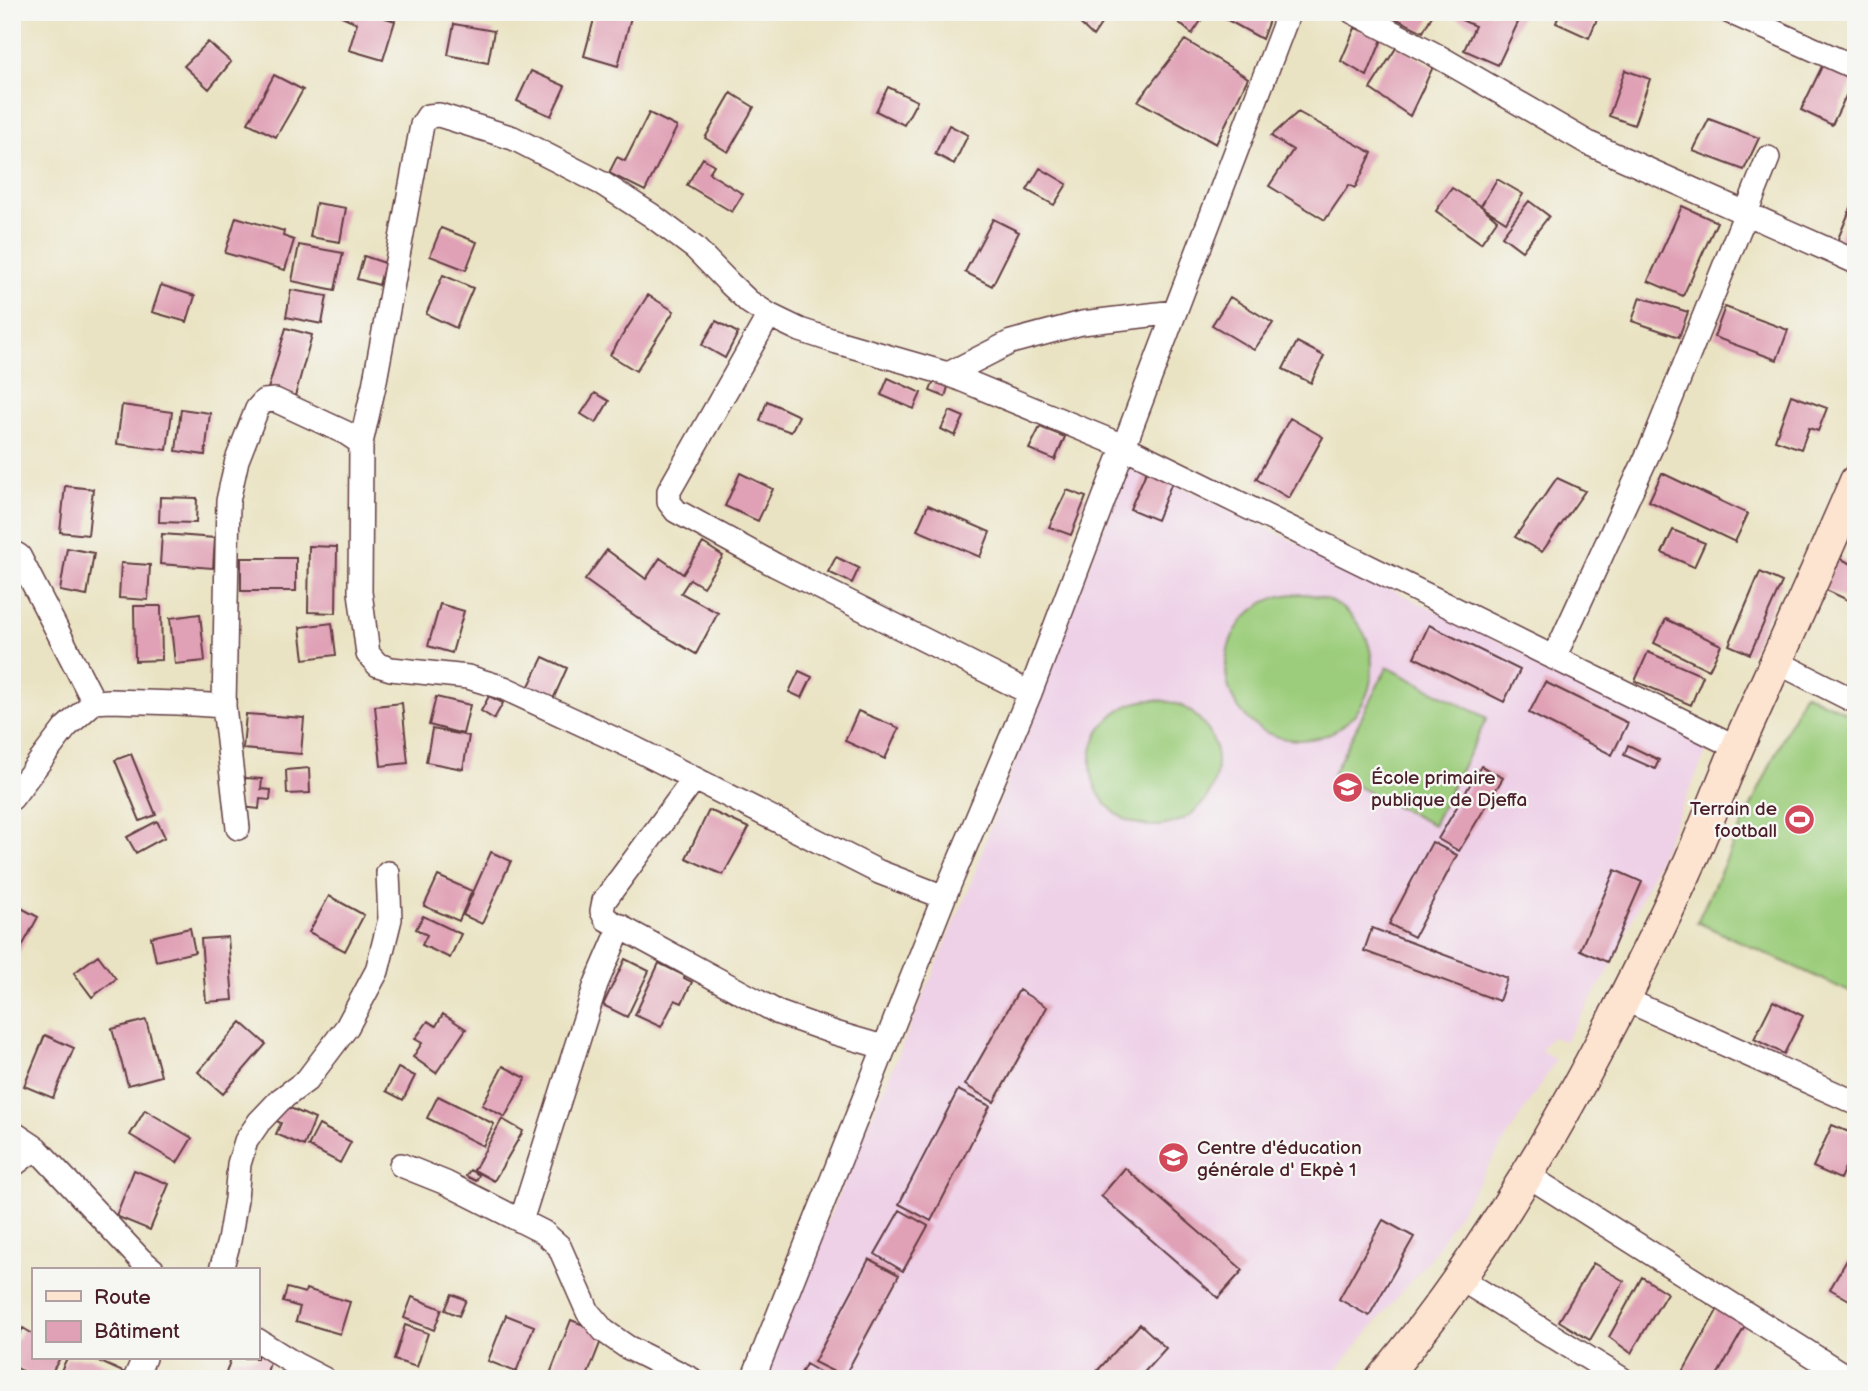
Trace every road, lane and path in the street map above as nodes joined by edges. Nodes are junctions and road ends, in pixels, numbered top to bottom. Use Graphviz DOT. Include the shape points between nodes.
graph roads {
  1 [pos="1289,12"];
  2 [pos="1353,12"];
  3 [pos="1730,12"];
  4 [pos="1856,68"];
  5 [pos="1768,158"];
  6 [pos="1744,214"];
  7 [pos="1856,262"];
  8 [pos="1175,312"];
  9 [pos="769,315"];
  10 [pos="948,374"];
  11 [pos="360,443"];
  12 [pos="1123,446"];
  13 [pos="1856,481"];
  14 [pos="12,552"];
  15 [pos="1554,658"];
  16 [pos="1777,662"];
  17 [pos="1030,693"];
  18 [pos="94,702"];
  19 [pos="1856,702"];
  20 [pos="224,706"];
  21 [pos="1738,748"];
  22 [pos="694,779"];
  23 [pos="12,798"];
  24 [pos="238,828"];
  25 [pos="388,873"];
  26 [pos="944,897"];
  27 [pos="621,926"];
  28 [pos="1624,999"];
  29 [pos="883,1046"];
  30 [pos="1856,1103"];
  31 [pos="12,1132"];
  32 [pos="36,1148"];
  33 [pos="401,1165"];
  34 [pos="12,1166"];
  35 [pos="1527,1175"];
  36 [pos="521,1221"];
  37 [pos="151,1268"];
  38 [pos="222,1268"];
  39 [pos="1459,1278"];
  40 [pos="259,1341"];
  41 [pos="143,1360"];
  42 [pos="1401,1366"];
  43 [pos="135,1379"];
  44 [pos="324,1379"];
  45 [pos="691,1379"];
  46 [pos="753,1379"];
  47 [pos="1382,1379"];
  48 [pos="1622,1379"];
  49 [pos="1850,1379"];
  1 -- 8 [label="street"];
  2 -- 6 [label="street" via="1590,144"];
  3 -- 4 [label="street"];
  5 -- 6 [label="street"];
  6 -- 7 [label="street"];
  6 -- 15 [label="street" via="1654,441"];
  8 -- 10 [label="street" via="1082,323 1011,342"];
  8 -- 12 [label="street"];
  9 -- 10 [label="street" via="800,330"];
  9 -- 11 [label="street" via="749,302 695,248 603,184 513,138 439,115 428,116 422,125"];
  9 -- 17 [label="street" via="669,491 669,502 676,511 775,565"];
  10 -- 12 [label="street"];
  11 -- 20 [label="street" via="275,400 264,401 257,409 237,460 228,500"];
  11 -- 22 [label="street" via="360,592 369,654 378,665 468,677 504,688"];
  12 -- 15 [label="street"];
  12 -- 17 [label="street"];
  13 -- 16 [label="street"];
  14 -- 18 [label="street" via="19,556"];
  15 -- 21 [label="street"];
  16 -- 19 [label="street"];
  16 -- 21 [label="street"];
  17 -- 26 [label="street"];
  18 -- 20 [label="street"];
  18 -- 23 [label="street" via="66,727"];
  20 -- 24 [label="street"];
  21 -- 28 [label="street" via="1686,871"];
  22 -- 26 [label="street" via="878,872"];
  22 -- 27 [label="street" via="604,901 606,919"];
  25 -- 38 [label="street" via="390,919 377,971 347,1027 307,1080 280,1100 246,1141"];
  26 -- 29 [label="street"];
  27 -- 29 [label="street" via="779,1013"];
  27 -- 36 [label="street" via="596,984"];
  28 -- 30 [label="street"];
  28 -- 35 [label="street"];
  29 -- 46 [label="street"];
  31 -- 32 [label="street"];
  32 -- 34 [label="street"];
  32 -- 37 [label="street"];
  33 -- 36 [label="street"];
  35 -- 39 [label="street"];
  35 -- 49 [label="street"];
  36 -- 45 [label="street" via="559,1246 588,1312 604,1331"];
  39 -- 42 [label="street"];
  39 -- 48 [label="street"];
  40 -- 44 [label="street"];
  41 -- 43 [label="street"];
  42 -- 47 [label="street"];
}
